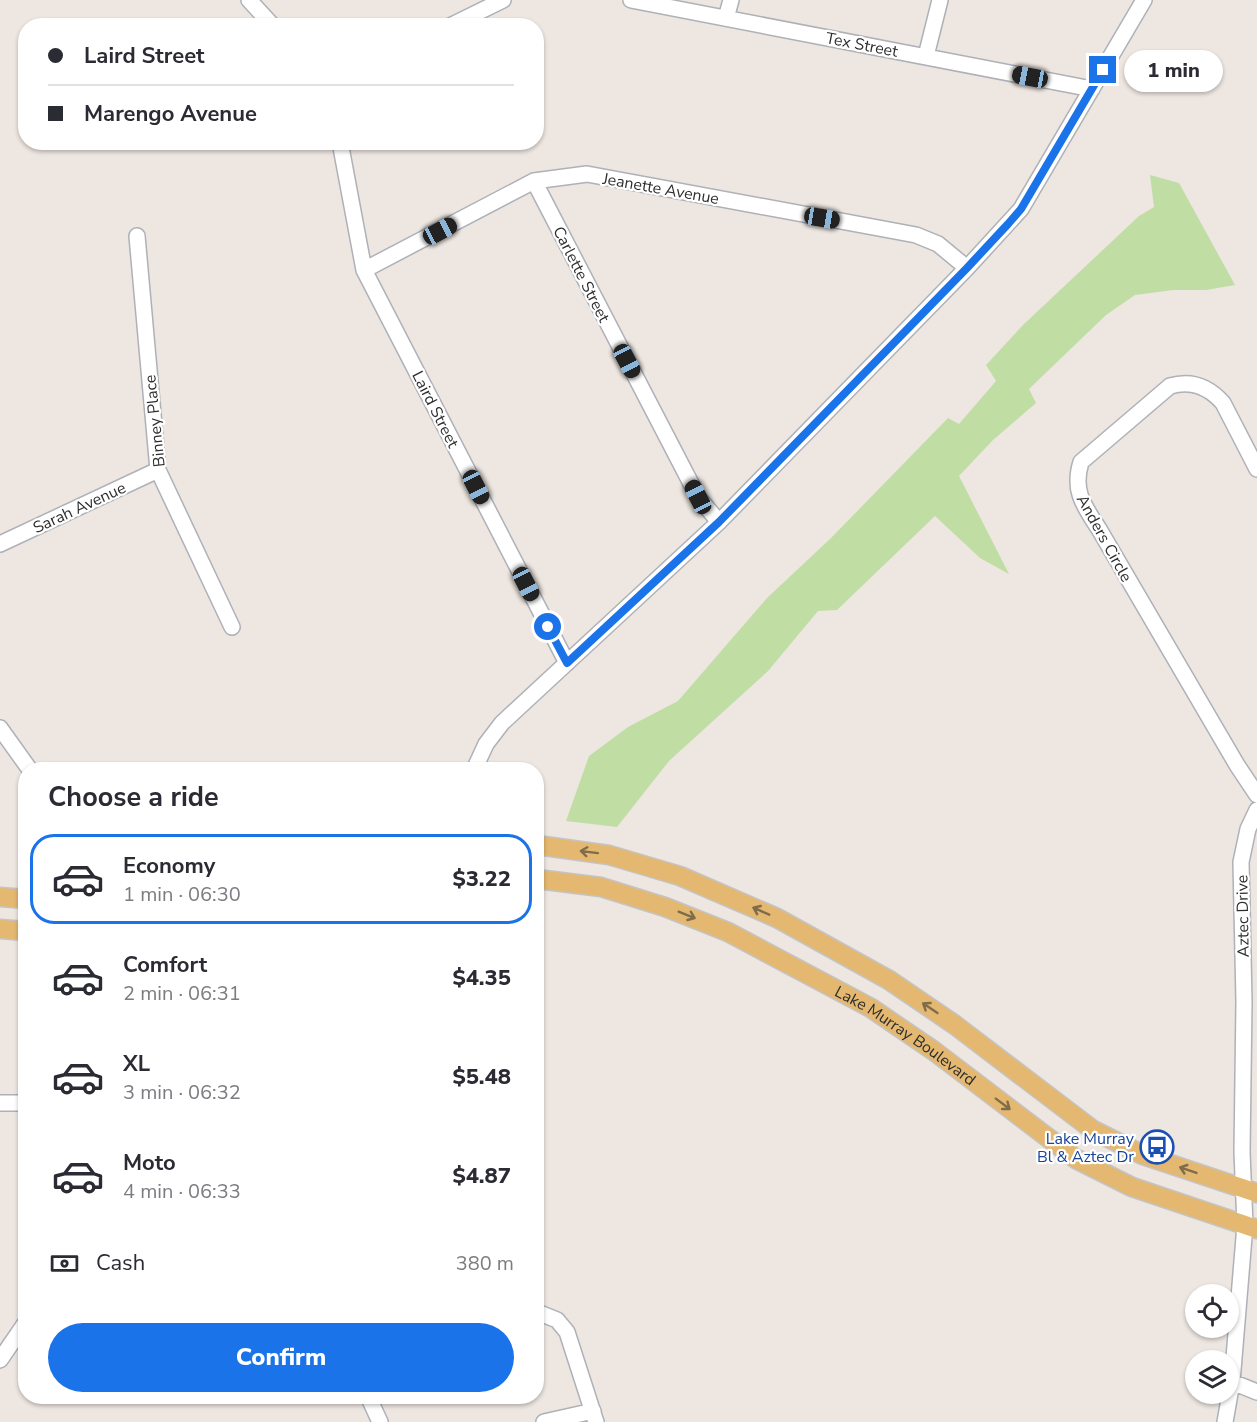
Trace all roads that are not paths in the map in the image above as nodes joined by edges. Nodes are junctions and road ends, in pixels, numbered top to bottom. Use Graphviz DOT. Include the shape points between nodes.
graph roads {
  1 [pos="249,0"];
  2 [pos="503,0"];
  3 [pos="631,0"];
  4 [pos="731,0"];
  5 [pos="940,0"];
  6 [pos="1144,0"];
  7 [pos="266,18"];
  8 [pos="466,18"];
  9 [pos="726,18"];
  10 [pos="926,56"];
  11 [pos="1092,89"];
  12 [pos="342,150"];
  13 [pos="534,181"];
  14 [pos="137,236"];
  15 [pos="967,268"];
  16 [pos="364,270"];
  17 [pos="1257,469"];
  18 [pos="158,470"];
  19 [pos="719,522"];
  20 [pos="0,544"];
  21 [pos="232,627"];
  22 [pos="567,663"];
  23 [pos="0,728"];
  24 [pos="24,762"];
  25 [pos="478,762"];
  26 [pos="1257,795"];
  27 [pos="1257,810"];
  28 [pos="544,846"];
  29 [pos="640,864"];
  30 [pos="544,880"];
  31 [pos="0,897"];
  32 [pos="632,897"];
  33 [pos="18,898"];
  34 [pos="0,930"];
  35 [pos="18,931"];
  36 [pos="0,1102"];
  37 [pos="18,1102"];
  38 [pos="1248,1196"];
  39 [pos="1251,1227"];
  40 [pos="544,1315"];
  41 [pos="18,1334"];
  42 [pos="1236,1350"];
  43 [pos="0,1360"];
  44 [pos="1239,1385"];
  45 [pos="1257,1392"];
  46 [pos="372,1404"];
  47 [pos="1228,1404"];
  48 [pos="594,1417"];
  49 [pos="380,1422"];
  50 [pos="544,1422"];
  51 [pos="1225,1422"];
  1 -- 7 [label="street"];
  2 -- 8 [label="street"];
  3 -- 9 [label="street, Tex Street"];
  4 -- 9 [label="street"];
  5 -- 10 [label="street"];
  6 -- 11 [label="street"];
  9 -- 10 [label="street, Tex Street"];
  10 -- 11 [label="street, Tex Street"];
  11 -- 15 [label="street" via="1021,209"];
  12 -- 16 [label="street, Laird Street"];
  13 -- 15 [label="street, Jeanette Avenue" via="587,174 916,235 939,244"];
  13 -- 16 [label="street, Jeanette Avenue"];
  13 -- 19 [label="street, Carlette Street" via="698,497"];
  14 -- 18 [label="street, Binney Place"];
  15 -- 19 [label="street"];
  16 -- 22 [label="street, Laird Street"];
  17 -- 26 [label="street, Anders Circle" via="1223,403 1199,385 1179,384 1170,386 1081,462 1077,480 1081,501"];
  18 -- 20 [label="street, Sarah Avenue"];
  18 -- 21 [label="street, Binney Place"];
  19 -- 22 [label="street"];
  22 -- 25 [label="street" via="502,723"];
  23 -- 24 [label="street"];
  27 -- 38 [label="street, Aztec Drive" via="1246,837 1241,871 1242,1143"];
  29 -- 28 [label="main road, Lake Murray Boulevard, one-way" via="609,855"];
  29 -- 32 [label="main road"];
  38 -- 29 [label="main road, Lake Murray Boulevard, one-way" via="1143,1155 1093,1130 889,980 777,918 680,876"];
  30 -- 32 [label="main road, Lake Murray Boulevard" via="601,887"];
  31 -- 33 [label="main road"];
  32 -- 39 [label="main road, Lake Murray Boulevard, one-way" via="729,932 871,1008 1076,1159 1132,1187"];
  34 -- 35 [label="main road"];
  36 -- 37 [label="street"];
  38 -- 39 [label="street, Aztec Drive"];
  39 -- 42 [label="street, Aztec Drive"];
  40 -- 48 [label="street" via="556,1320 567,1332"];
  41 -- 43 [label="street"];
  44 -- 45 [label="street"];
  46 -- 49 [label="street"];
  47 -- 51 [label="street, Aztec Drive"];
  48 -- 50 [label="street"];
}
